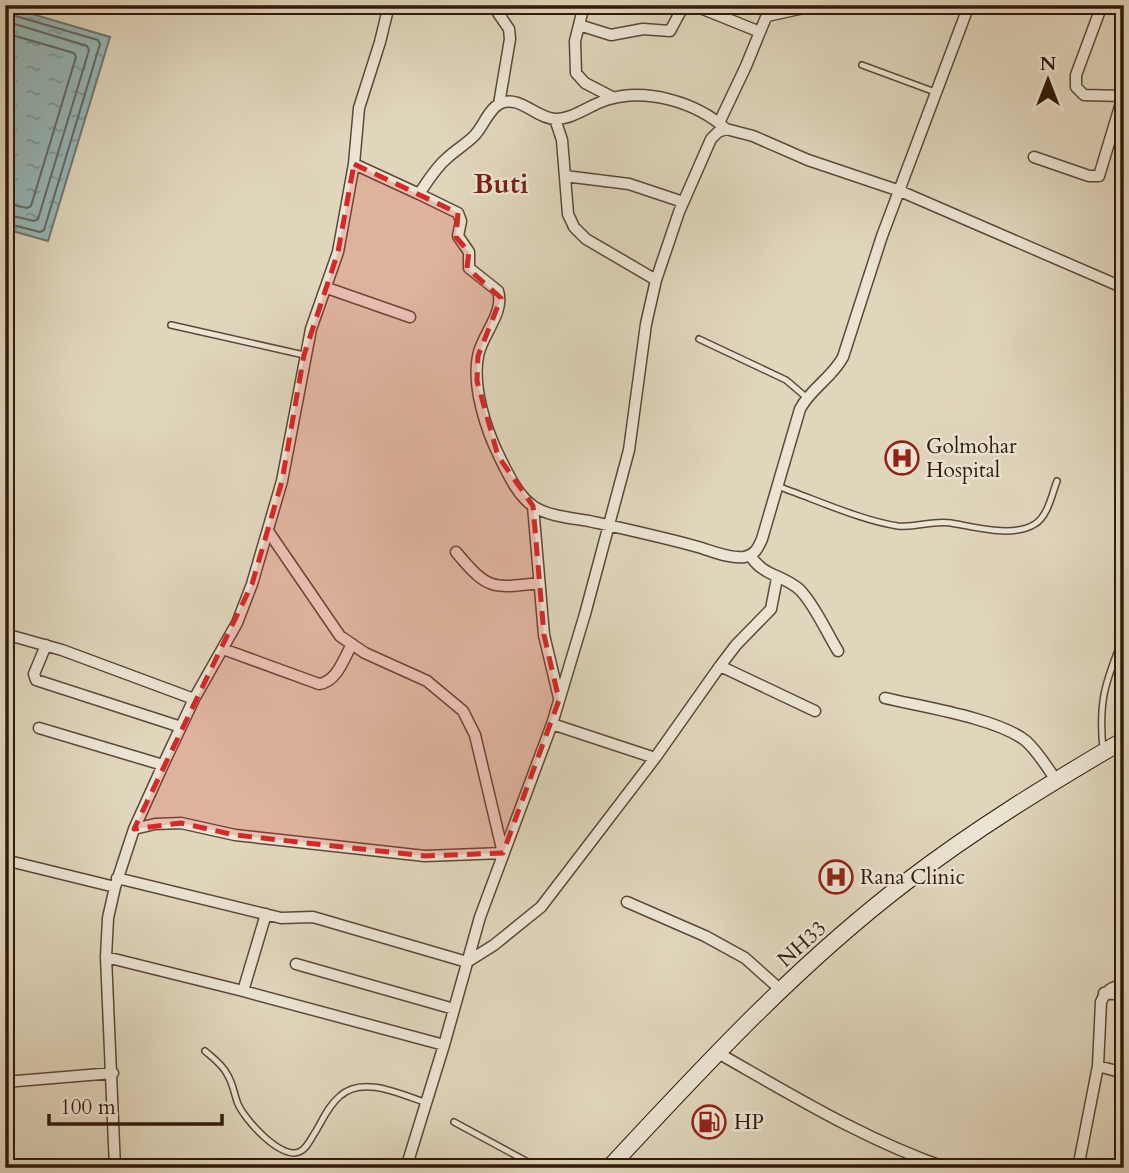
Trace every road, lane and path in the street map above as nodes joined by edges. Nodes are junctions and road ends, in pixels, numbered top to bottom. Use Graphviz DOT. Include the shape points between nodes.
graph roads {
  1 [pos="389,5"];
  2 [pos="584,5"];
  3 [pos="684,5"];
  4 [pos="693,5"];
  5 [pos="806,5"];
  6 [pos="969,5"];
  7 [pos="1102,5"];
  8 [pos="494,7"];
  9 [pos="769,10"];
  10 [pos="579,25"];
  11 [pos="760,32"];
  12 [pos="862,65"];
  13 [pos="936,93"];
  14 [pos="1123,95"];
  15 [pos="614,98"];
  16 [pos="499,104"];
  17 [pos="555,119"];
  18 [pos="723,126"];
  19 [pos="1034,157"];
  20 [pos="354,164"];
  21 [pos="565,176"];
  22 [pos="900,191"];
  23 [pos="419,194"];
  24 [pos="683,202"];
  25 [pos="656,280"];
  26 [pos="327,288"];
  27 [pos="1124,288"];
  28 [pos="410,317"];
  29 [pos="171,325"];
  30 [pos="699,339"];
  31 [pos="304,355"];
  32 [pos="807,397"];
  33 [pos="1057,481"];
  34 [pos="777,486"];
  35 [pos="533,506"];
  36 [pos="610,526"];
  37 [pos="268,531"];
  38 [pos="456,552"];
  39 [pos="750,555"];
  40 [pos="777,578"];
  41 [pos="539,583"];
  42 [pos="5,634"];
  43 [pos="1124,635"];
  44 [pos="352,644"];
  45 [pos="46,645"];
  46 [pos="223,649"];
  47 [pos="838,651"];
  48 [pos="720,666"];
  49 [pos="885,698"];
  50 [pos="194,699"];
  51 [pos="559,700"];
  52 [pos="815,711"];
  53 [pos="552,724"];
  54 [pos="181,727"];
  55 [pos="39,728"];
  56 [pos="1124,740"];
  57 [pos="1103,752"];
  58 [pos="655,758"];
  59 [pos="163,765"];
  60 [pos="1056,780"];
  61 [pos="134,829"];
  62 [pos="503,853"];
  63 [pos="5,860"];
  64 [pos="116,883"];
  65 [pos="626,902"];
  66 [pos="267,914"];
  67 [pos="106,957"];
  68 [pos="467,962"];
  69 [pos="296,964"];
  70 [pos="1124,984"];
  71 [pos="243,991"];
  72 [pos="782,991"];
  73 [pos="1104,993"];
  74 [pos="1124,995"];
  75 [pos="454,1009"];
  76 [pos="444,1045"];
  77 [pos="205,1051"];
  78 [pos="718,1053"];
  79 [pos="1098,1066"];
  80 [pos="113,1073"];
  81 [pos="1124,1073"];
  82 [pos="5,1082"];
  83 [pos="427,1104"];
  84 [pos="454,1122"];
  85 [pos="115,1168"];
  86 [pos="406,1168"];
  87 [pos="539,1168"];
  88 [pos="609,1168"];
  89 [pos="947,1168"];
  90 [pos="1078,1168"];
  1 -- 20 [label="street" via="359,108"];
  2 -- 10 [label="street"];
  3 -- 10 [label="street" via="670,31 643,29 611,35"];
  4 -- 11 [label="street"];
  5 -- 9 [label="street"];
  6 -- 13 [label="street"];
  7 -- 14 [label="street" via="1076,75 1076,87 1084,95"];
  8 -- 16 [label="street" via="509,29 510,39"];
  9 -- 11 [label="street"];
  10 -- 15 [label="street" via="576,73"];
  11 -- 18 [label="street"];
  12 -- 13 [label="lane"];
  13 -- 22 [label="street"];
  14 -- 19 [label="street" via="1099,176"];
  15 -- 17 [label="street"];
  15 -- 18 [label="street" via="631,95 668,100 695,108"];
  16 -- 17 [label="street" via="519,103"];
  16 -- 23 [label="street" via="473,137 443,161"];
  17 -- 21 [label="street"];
  18 -- 22 [label="street"];
  18 -- 24 [label="street" via="711,139"];
  20 -- 23 [label="street"];
  20 -- 26 [label="street" via="346,219"];
  21 -- 24 [label="street" via="629,184"];
  21 -- 25 [label="street" via="575,227 586,239"];
  22 -- 27 [label="street"];
  22 -- 32 [label="street" via="843,357 828,379"];
  23 -- 35 [label="street" via="458,213 458,236 469,252 469,268 498,291 500,305 478,356 477,381 498,456"];
  24 -- 25 [label="street"];
  25 -- 36 [label="street" via="629,450"];
  26 -- 28 [label="street"];
  26 -- 31 [label="street"];
  29 -- 31 [label="lane"];
  30 -- 32 [label="lane" via="786,380"];
  31 -- 37 [label="street" via="292,438"];
  32 -- 34 [label="street"];
  33 -- 34 [label="lane" via="1035,524 1002,530 940,522 900,526"];
  34 -- 39 [label="street" via="758,550"];
  35 -- 36 [label="street"];
  35 -- 41 [label="street"];
  36 -- 39 [label="street" via="724,554"];
  36 -- 51 [label="street"];
  37 -- 44 [label="street" via="323,614"];
  37 -- 46 [label="street" via="253,583"];
  38 -- 41 [label="street" via="485,583"];
  39 -- 40 [label="street" via="761,569"];
  40 -- 47 [label="street" via="801,591"];
  40 -- 48 [label="street" via="771,609"];
  41 -- 51 [label="street" via="544,635"];
  42 -- 45 [label="street"];
  43 -- 57 [label="lane" via="1101,702"];
  44 -- 46 [label="street" via="326,684"];
  44 -- 62 [label="street" via="427,681 463,711 475,735"];
  45 -- 50 [label="street"];
  45 -- 54 [label="street" via="34,674 36,680"];
  46 -- 50 [label="street"];
  48 -- 52 [label="street"];
  48 -- 58 [label="street"];
  49 -- 60 [label="street" via="1004,729 1025,740"];
  50 -- 54 [label="street"];
  51 -- 53 [label="street"];
  53 -- 58 [label="street"];
  53 -- 62 [label="street"];
  54 -- 59 [label="street"];
  55 -- 59 [label="street"];
  56 -- 57 [label="main road, NH33"];
  57 -- 60 [label="main road, NH33"];
  58 -- 68 [label="street" via="541,907"];
  59 -- 61 [label="street"];
  60 -- 72 [label="main road, NH33" via="904,883"];
  61 -- 62 [label="street" via="181,823 235,835 425,856"];
  61 -- 64 [label="street"];
  62 -- 68 [label="street"];
  63 -- 64 [label="street"];
  64 -- 66 [label="street"];
  64 -- 67 [label="street"];
  65 -- 72 [label="street" via="745,958"];
  66 -- 68 [label="street" via="321,919"];
  66 -- 71 [label="street"];
  67 -- 71 [label="street"];
  67 -- 80 [label="street"];
  68 -- 75 [label="street"];
  69 -- 75 [label="street"];
  70 -- 73 [label="street"];
  71 -- 76 [label="street"];
  72 -- 78 [label="main road, NH33"];
  73 -- 74 [label="street"];
  73 -- 79 [label="street"];
  75 -- 76 [label="street"];
  76 -- 83 [label="street"];
  77 -- 83 [label="lane" via="228,1074 246,1118 290,1153 307,1146 331,1104 354,1087 386,1090"];
  78 -- 88 [label="main road, NH33"];
  78 -- 89 [label="street" via="849,1127"];
  79 -- 81 [label="street"];
  79 -- 90 [label="street"];
  80 -- 82 [label="street"];
  80 -- 85 [label="street"];
  83 -- 86 [label="street"];
  84 -- 87 [label="lane"];
}
